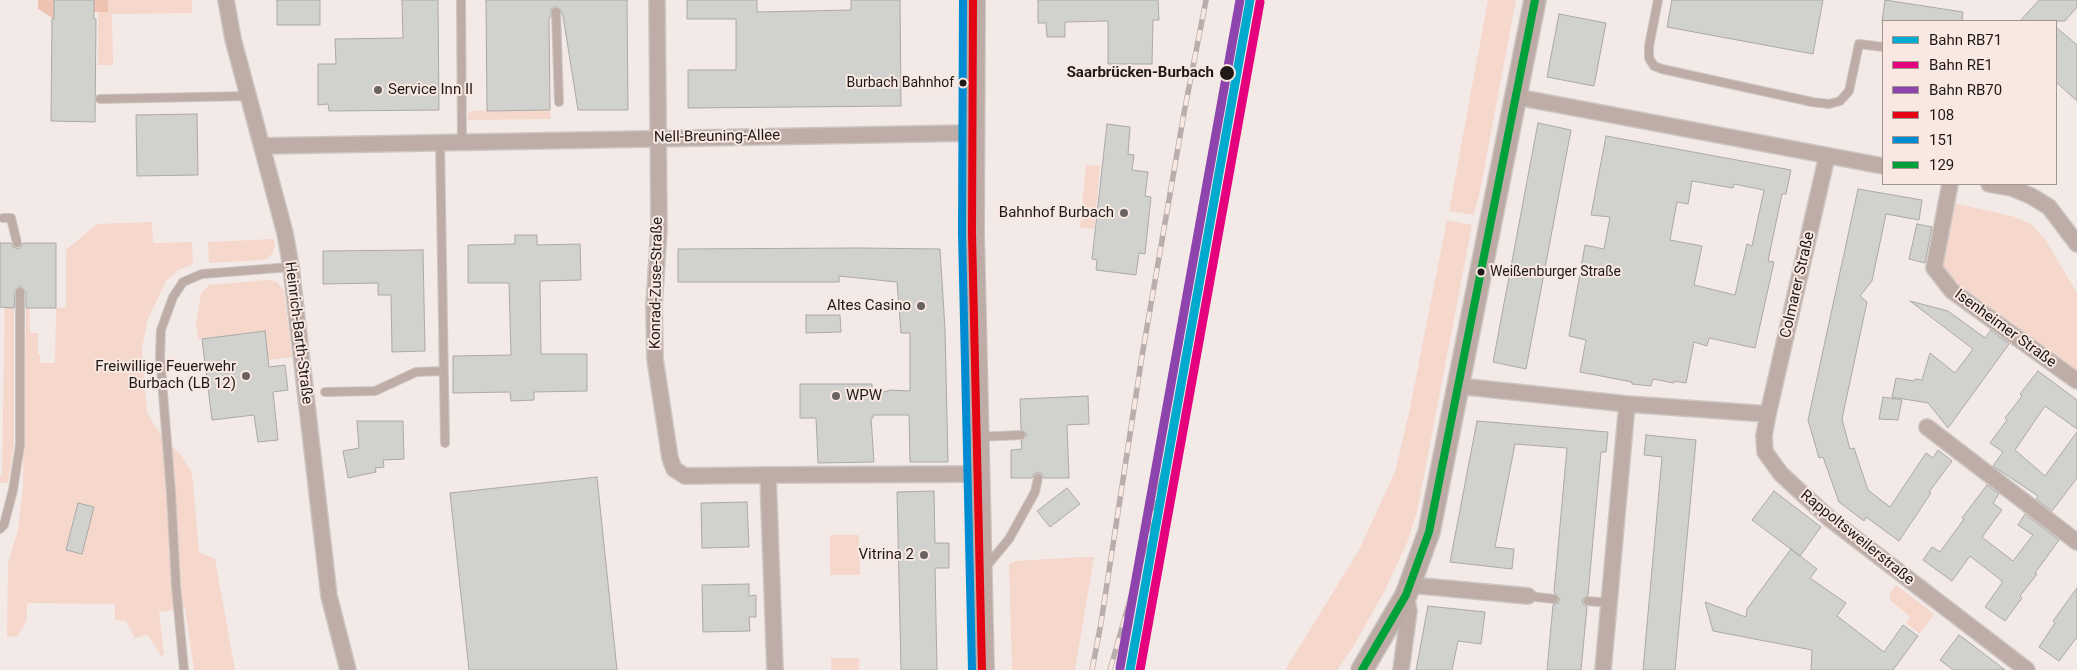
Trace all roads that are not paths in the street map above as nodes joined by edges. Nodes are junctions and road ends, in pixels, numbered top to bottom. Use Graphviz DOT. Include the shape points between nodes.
graph roads {
  1 [pos="226,0"];
  2 [pos="461,0"];
  3 [pos="657,0"];
  4 [pos="973,0"];
  5 [pos="1535,0"];
  6 [pos="1658,0"];
  7 [pos="556,12"];
  8 [pos="1882,47"];
  9 [pos="248,96"];
  10 [pos="1517,97"];
  11 [pos="100,99"];
  12 [pos="559,102"];
  13 [pos="971,133"];
  14 [pos="658,138"];
  15 [pos="462,141"];
  16 [pos="440,143"];
  17 [pos="262,146"];
  18 [pos="1827,156"];
  19 [pos="1882,166"];
  20 [pos="1950,185"];
  21 [pos="1995,185"];
  22 [pos="3,218"];
  23 [pos="18,242"];
  24 [pos="2077,244"];
  25 [pos="291,267"];
  26 [pos="20,292"];
  27 [pos="443,371"];
  28 [pos="2077,382"];
  29 [pos="1458,386"];
  30 [pos="325,392"];
  31 [pos="1627,404"];
  32 [pos="1768,414"];
  33 [pos="1927,427"];
  34 [pos="1021,435"];
  35 [pos="977,437"];
  36 [pos="445,443"];
  37 [pos="978,474"];
  38 [pos="768,475"];
  39 [pos="1038,478"];
  40 [pos="0,529"];
  41 [pos="2077,542"];
  42 [pos="981,573"];
  43 [pos="1409,590"];
  44 [pos="1528,596"];
  45 [pos="1554,599"];
  46 [pos="1588,601"];
  47 [pos="1610,603"];
  48 [pos="184,670"];
  49 [pos="348,670"];
  50 [pos="775,670"];
  51 [pos="982,670"];
  52 [pos="1362,670"];
  53 [pos="1401,670"];
  54 [pos="1603,670"];
  55 [pos="2027,670"];
  1 -- 9 [label="street, Heinrich-Barth-Straße" via="232,39"];
  2 -- 15 [label="lane"];
  3 -- 14 [label="street, Konrad-Zuse-Straße"];
  4 -- 13 [label="main road"];
  5 -- 10 [label="main road"];
  6 -- 8 [label="lane" via="1649,46 1649,58 1654,66 1812,102 1829,104 1840,101 1849,91 1854,77 1859,44"];
  7 -- 12 [label="lane"];
  9 -- 11 [label="lane"];
  9 -- 17 [label="street, Heinrich-Barth-Straße"];
  10 -- 18 [label="street"];
  10 -- 29 [label="main road"];
  13 -- 14 [label="street, Nell-Breuning-Allee"];
  13 -- 35 [label="main road"];
  14 -- 15 [label="street, Nell-Breuning-Allee"];
  14 -- 38 [label="street, Konrad-Zuse-Straße" via="655,359 670,458 674,469 684,476"];
  15 -- 16 [label="street, Nell-Breuning-Allee"];
  16 -- 17 [label="street, Nell-Breuning-Allee"];
  16 -- 27 [label="lane"];
  17 -- 25 [label="street, Heinrich-Barth-Straße"];
  18 -- 19 [label="street"];
  18 -- 32 [label="street, Colmarer Straße"];
  20 -- 28 [label="street, Isenheimer Straße" via="1934,268 1952,291"];
  21 -- 24 [label="street" via="2012,188 2049,207"];
  22 -- 23 [label="lane" via="10,218"];
  25 -- 48 [label="lane" via="202,274 183,282 173,297 162,330 160,356"];
  25 -- 49 [label="street, Heinrich-Barth-Straße" via="329,596"];
  26 -- 40 [label="lane" via="20,445 13,490"];
  27 -- 30 [label="lane" via="416,372 375,391"];
  27 -- 36 [label="lane"];
  29 -- 31 [label="street"];
  29 -- 43 [label="main road" via="1429,532"];
  31 -- 32 [label="street"];
  31 -- 47 [label="street"];
  32 -- 55 [label="street, Rappoltsweilerstraße" via="1765,452 1804,497"];
  33 -- 41 [label="street"];
  34 -- 35 [label="lane"];
  35 -- 37 [label="main road"];
  37 -- 38 [label="street, Konrad-Zuse-Straße"];
  37 -- 42 [label="main road"];
  38 -- 50 [label="street"];
  39 -- 42 [label="lane" via="1035,492 1009,540"];
  42 -- 51 [label="main road"];
  43 -- 44 [label="street"];
  43 -- 52 [label="main road"];
  43 -- 53 [label="street"];
  44 -- 45 [label="lane"];
  46 -- 47 [label="lane"];
  47 -- 54 [label="street"];
}
